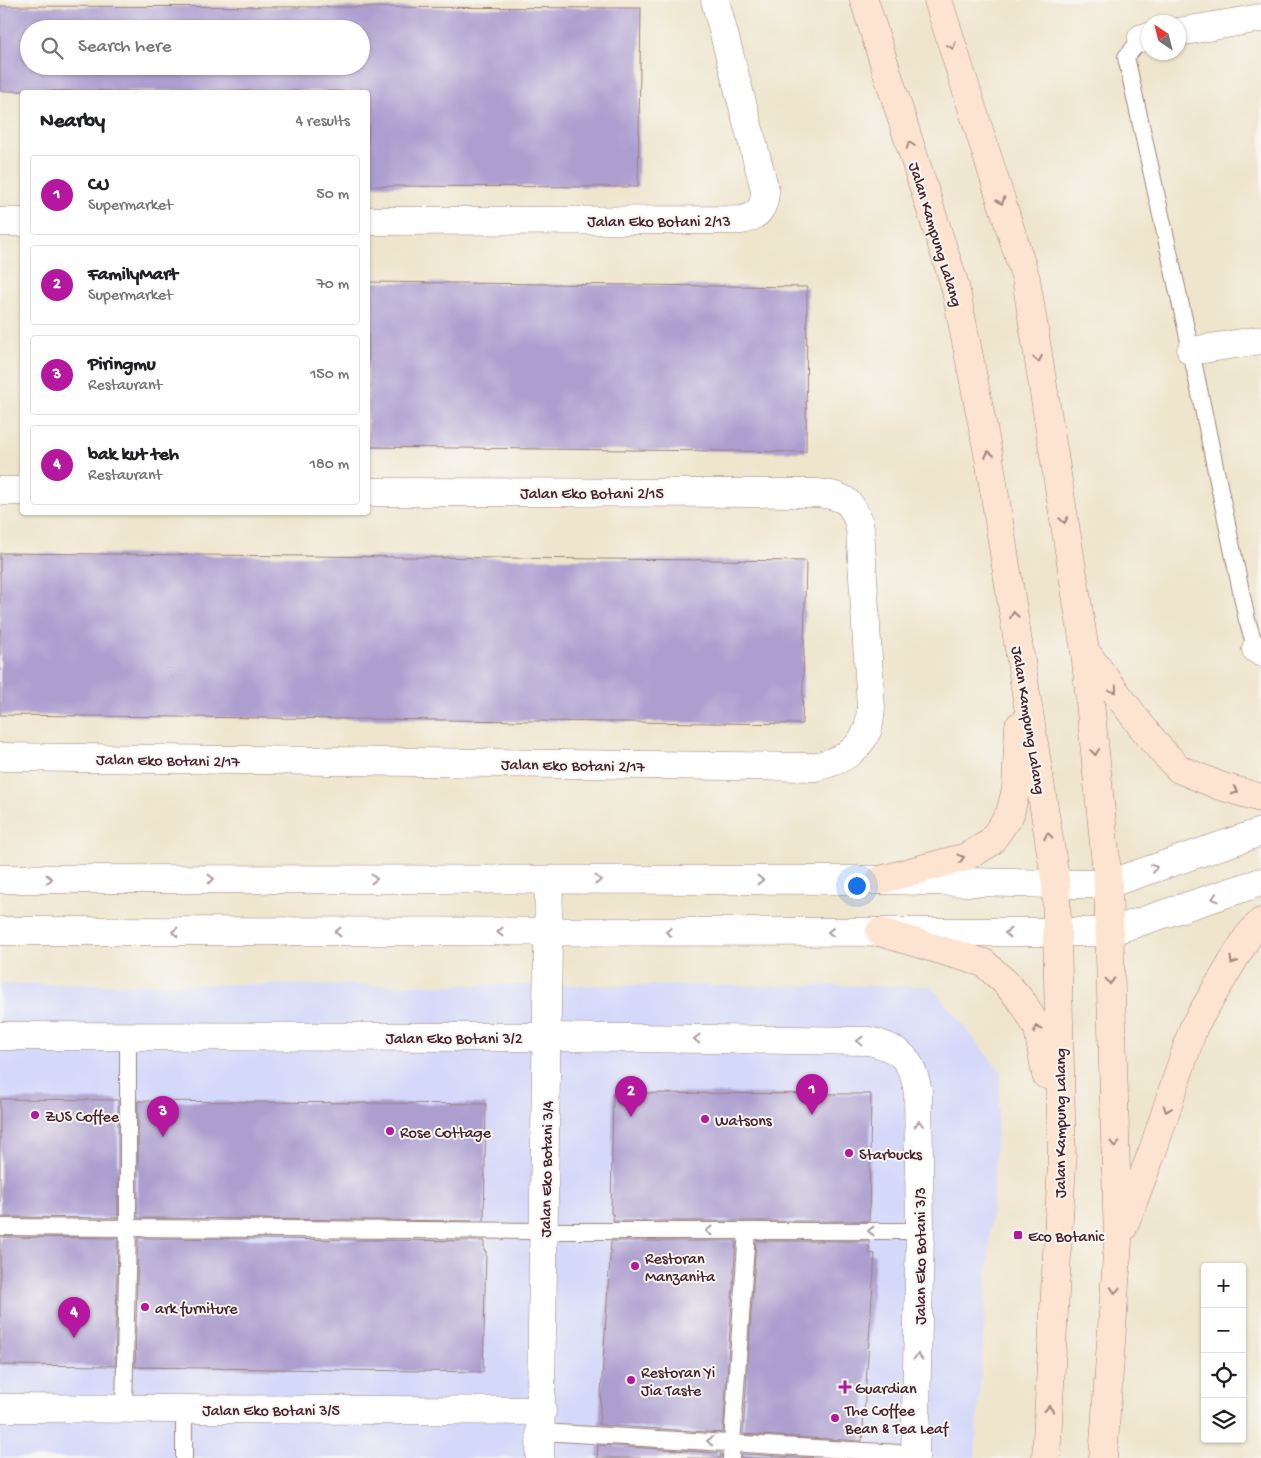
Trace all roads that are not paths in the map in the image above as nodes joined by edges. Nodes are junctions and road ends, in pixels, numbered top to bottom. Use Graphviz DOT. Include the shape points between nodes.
graph roads {
  1 [pos="714,0"];
  2 [pos="864,0"];
  3 [pos="938,0"];
  4 [pos="1261,18"];
  5 [pos="1186,31"];
  6 [pos="1141,42"];
  7 [pos="370,221"];
  8 [pos="0,222"];
  9 [pos="20,222"];
  10 [pos="1261,340"];
  11 [pos="1191,351"];
  12 [pos="0,491"];
  13 [pos="20,491"];
  14 [pos="370,492"];
  15 [pos="818,493"];
  16 [pos="1259,650"];
  17 [pos="1085,651"];
  18 [pos="1021,663"];
  19 [pos="0,757"];
  20 [pos="1261,798"];
  21 [pos="1261,832"];
  22 [pos="0,879"];
  23 [pos="549,880"];
  24 [pos="880,880"];
  25 [pos="1261,882"];
  26 [pos="1056,884"];
  27 [pos="1108,884"];
  28 [pos="1261,922"];
  29 [pos="0,931"];
  30 [pos="549,932"];
  31 [pos="880,932"];
  32 [pos="1109,932"];
  33 [pos="1057,933"];
  34 [pos="0,1036"];
  35 [pos="128,1036"];
  36 [pos="547,1037"];
  37 [pos="904,1057"];
  38 [pos="1062,1163"];
  39 [pos="0,1227"];
  40 [pos="128,1228"];
  41 [pos="544,1231"];
  42 [pos="747,1231"];
  43 [pos="920,1231"];
  44 [pos="1118,1241"];
  45 [pos="0,1408"];
  46 [pos="124,1408"];
  47 [pos="184,1409"];
  48 [pos="541,1434"];
  49 [pos="731,1450"];
  50 [pos="916,1456"];
  51 [pos="184,1458"];
  52 [pos="1046,1458"];
  53 [pos="1103,1458"];
  1 -- 7 [label="street, Jalan Eko Botani 2/13" via="765,190 765,201 752,218"];
  18 -- 2 [label="main road, Jalan Kampung Lalang, one-way" via="990,458 955,286"];
  3 -- 17 [label="main road, one-way" via="1026,279"];
  4 -- 5 [label="street"];
  6 -- 11 [label="lane" via="1126,57"];
  8 -- 9 [label="street"];
  10 -- 11 [label="street"];
  11 -- 16 [label="lane" via="1247,620"];
  12 -- 13 [label="street"];
  14 -- 15 [label="street, Jalan Eko Botani 2/15"];
  15 -- 19 [label="street, Jalan Eko Botani 2/17" via="837,495 849,503 857,514 860,528 871,708 867,730 855,750 836,762 814,767"];
  17 -- 20 [label="main road, one-way" via="1142,727 1179,769"];
  17 -- 27 [label="main road, one-way"];
  24 -- 18 [label="main road, one-way" via="966,857 990,843 1010,814 1016,789"];
  26 -- 18 [label="main road, Jalan Kampung Lalang, one-way"];
  27 -- 21 [label="street, one-way"];
  22 -- 23 [label="street, one-way"];
  23 -- 24 [label="street, one-way"];
  23 -- 30 [label="street, Jalan Eko Botani 3/4"];
  24 -- 26 [label="street"];
  25 -- 32 [label="street, one-way"];
  26 -- 27 [label="street"];
  26 -- 33 [label="main road, Jalan Kampung Lalang"];
  27 -- 32 [label="main road"];
  28 -- 44 [label="main road, one-way" via="1248,936 1194,1026 1153,1150"];
  30 -- 29 [label="street, one-way"];
  31 -- 30 [label="street, one-way"];
  30 -- 36 [label="street, Jalan Eko Botani 3/4"];
  33 -- 31 [label="street, one-way"];
  38 -- 31 [label="main road, one-way" via="1038,1029 1024,1004 984,963"];
  32 -- 33 [label="street"];
  32 -- 44 [label="main road, one-way"];
  33 -- 38 [label="main road, Jalan Kampung Lalang"];
  34 -- 35 [label="street, Jalan Eko Botani 3/2"];
  35 -- 36 [label="street, Jalan Eko Botani 3/2"];
  35 -- 40 [label="lane"];
  37 -- 36 [label="street, Jalan Eko Botani 3/2, one-way" via="889,1046 869,1041"];
  36 -- 41 [label="street, Jalan Eko Botani 3/4"];
  43 -- 37 [label="street, Jalan Eko Botani 3/3, one-way" via="918,1092 915,1073"];
  52 -- 38 [label="main road, Jalan Kampung Lalang, one-way"];
  39 -- 40 [label="lane"];
  40 -- 41 [label="lane"];
  40 -- 46 [label="lane"];
  42 -- 41 [label="lane, one-way"];
  41 -- 48 [label="street, Jalan Eko Botani 3/4"];
  43 -- 42 [label="lane, one-way"];
  42 -- 49 [label="lane"];
  50 -- 43 [label="street, Jalan Eko Botani 3/3, one-way"];
  44 -- 53 [label="main road, one-way"];
  45 -- 46 [label="street, Jalan Eko Botani 3/5"];
  46 -- 47 [label="street, Jalan Eko Botani 3/5"];
  47 -- 48 [label="street, Jalan Eko Botani 3/5"];
  47 -- 51 [label="lane"];
  49 -- 48 [label="lane, one-way"];
  49 -- 50 [label="lane"];
}
